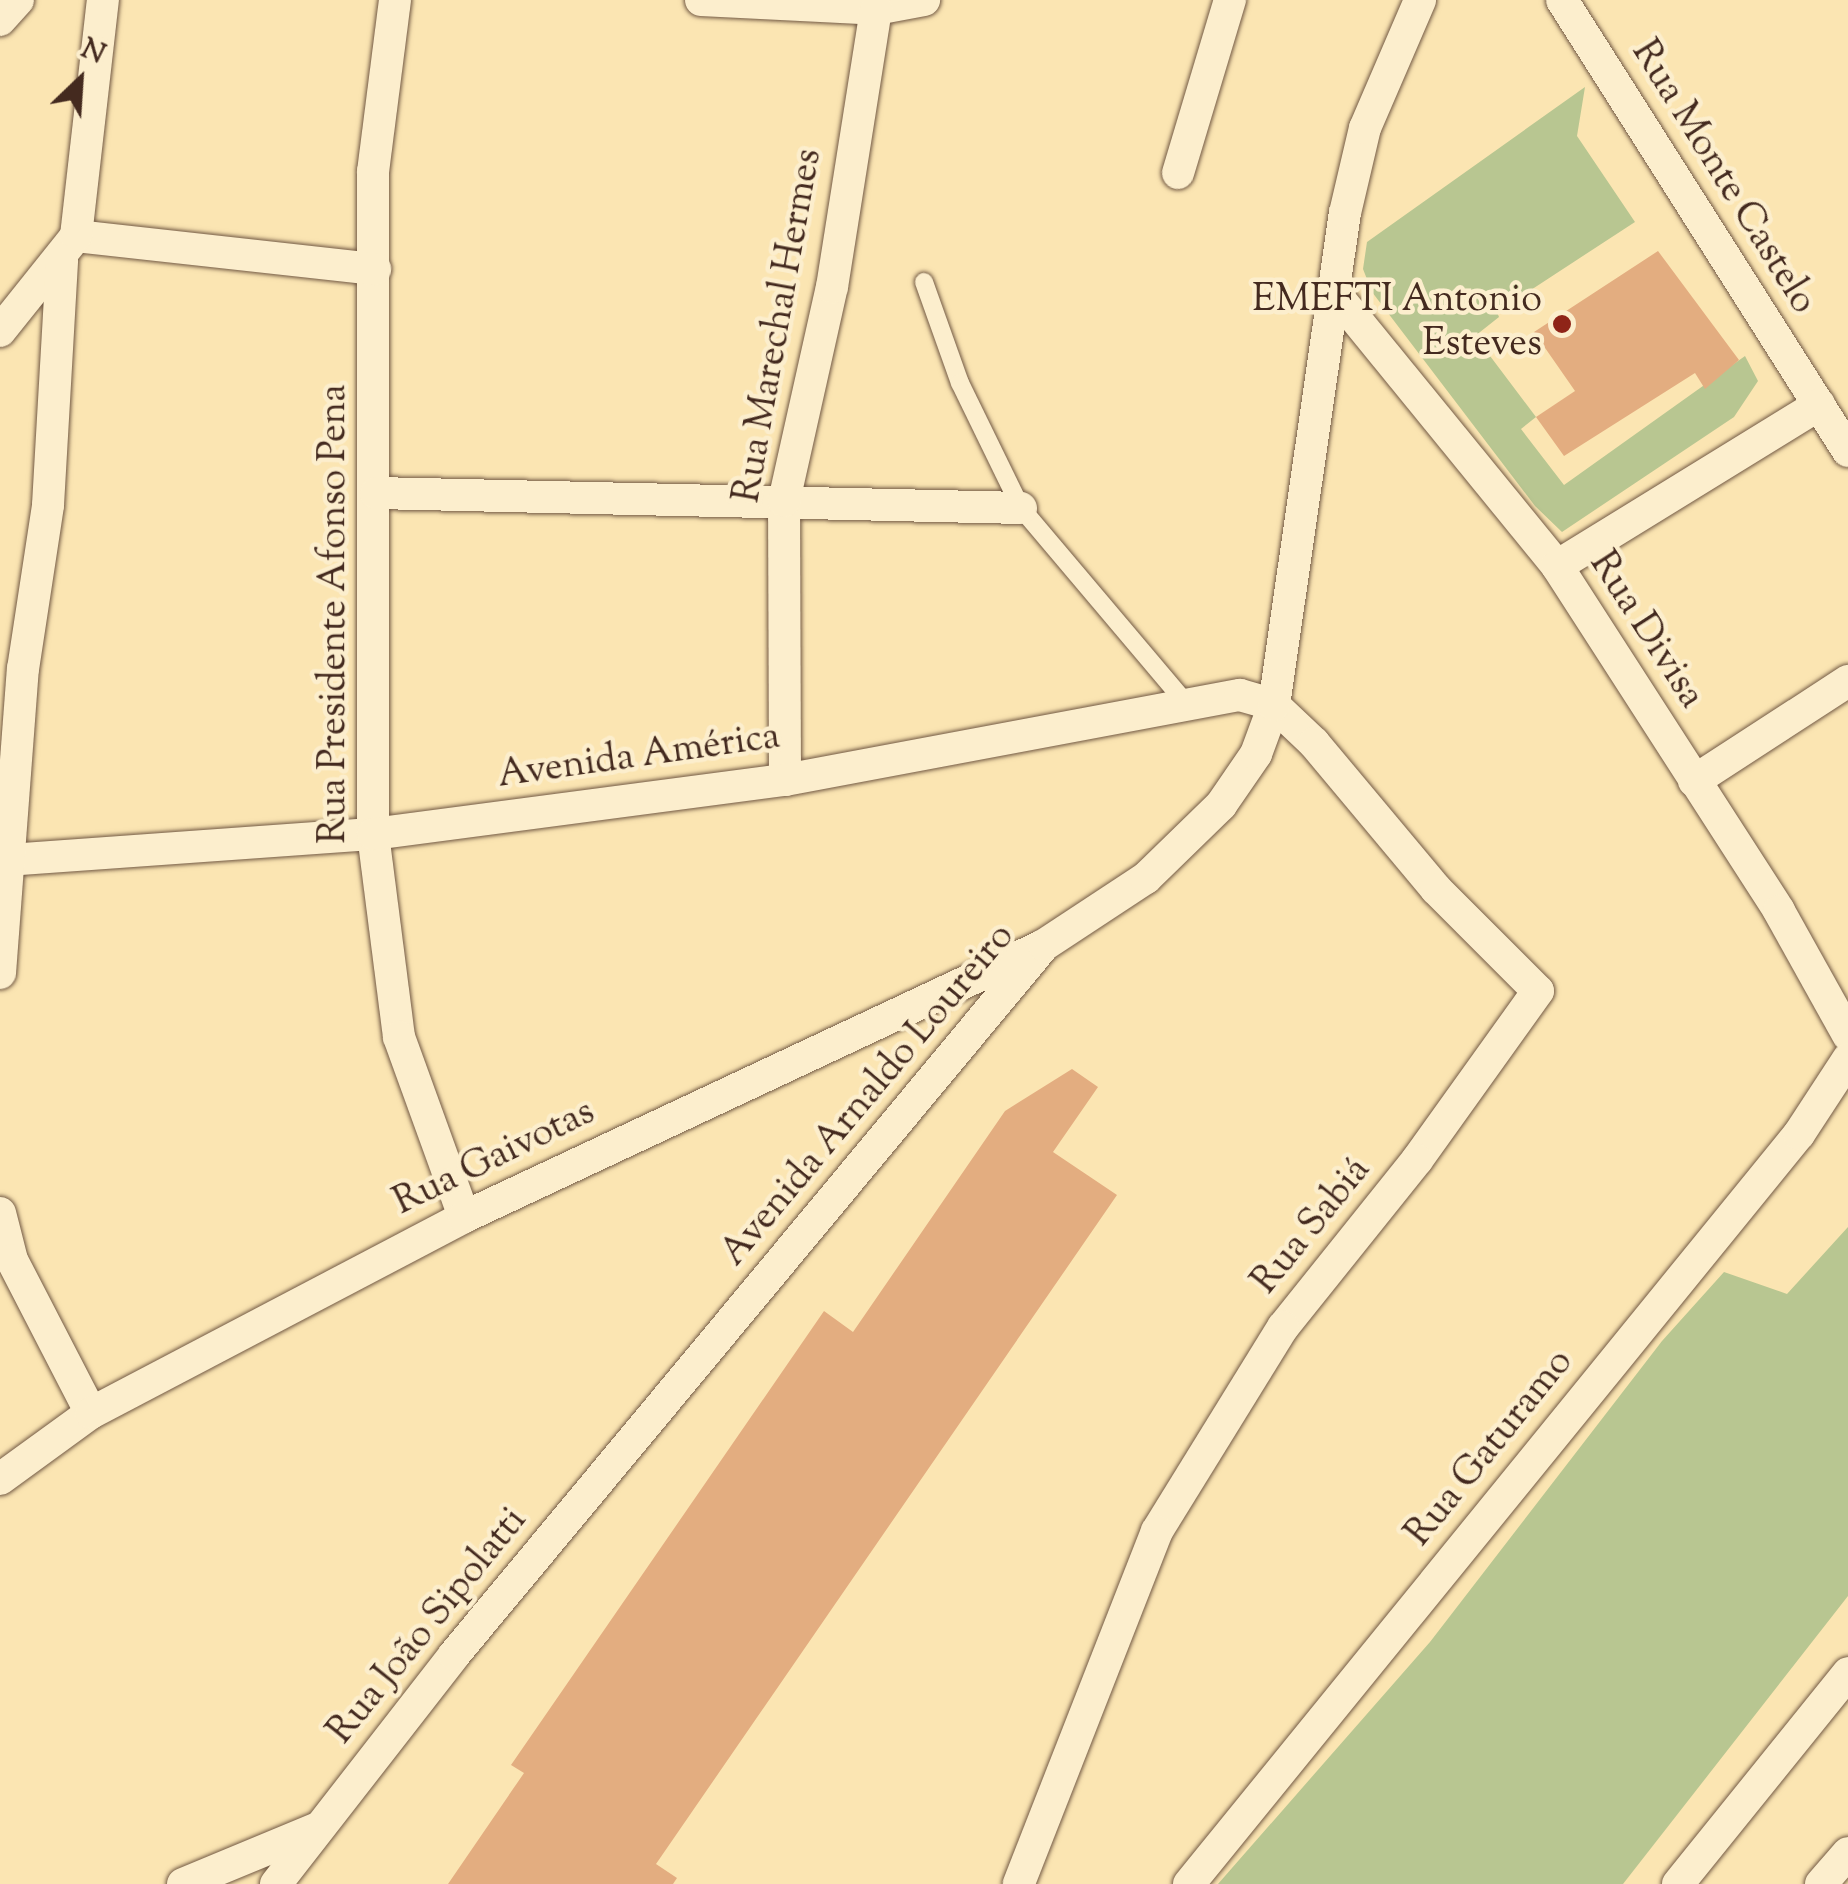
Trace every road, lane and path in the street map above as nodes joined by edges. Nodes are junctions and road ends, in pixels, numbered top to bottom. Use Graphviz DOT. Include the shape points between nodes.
graph roads {
  1 [pos="18,0"];
  2 [pos="104,0"];
  3 [pos="395,0"];
  4 [pos="701,0"];
  5 [pos="924,0"];
  6 [pos="1230,0"];
  7 [pos="1420,0"];
  8 [pos="1562,0"];
  9 [pos="876,9"];
  10 [pos="0,20"];
  11 [pos="1178,172"];
  12 [pos="69,248"];
  13 [pos="374,269"];
  14 [pos="924,282"];
  15 [pos="1337,296"];
  16 [pos="0,331"];
  17 [pos="1819,405"];
  18 [pos="1848,450"];
  19 [pos="376,493"];
  20 [pos="784,501"];
  21 [pos="1021,508"];
  22 [pos="1557,566"];
  23 [pos="11,676"];
  24 [pos="1848,682"];
  25 [pos="1184,701"];
  26 [pos="1274,705"];
  27 [pos="785,780"];
  28 [pos="1694,781"];
  29 [pos="374,834"];
  30 [pos="8,860"];
  31 [pos="1044,945"];
  32 [pos="0,974"];
  33 [pos="1848,1036"];
  34 [pos="1848,1058"];
  35 [pos="0,1213"];
  36 [pos="464,1217"];
  37 [pos="90,1413"];
  38 [pos="649,1424"];
  39 [pos="0,1479"];
  40 [pos="1848,1673"];
  41 [pos="316,1829"];
  42 [pos="1848,1853"];
  43 [pos="182,1884"];
  44 [pos="276,1884"];
  45 [pos="1019,1884"];
  46 [pos="1189,1884"];
  47 [pos="1678,1884"];
  48 [pos="1821,1884"];
  1 -- 10 [label="street"];
  2 -- 12 [label="street"];
  3 -- 13 [label="street, Rua Presidente Afonso Pena" via="373,171"];
  4 -- 9 [label="street"];
  5 -- 9 [label="street"];
  6 -- 11 [label="street"];
  7 -- 15 [label="street, Avenida Arnaldo Loureiro" via="1365,128 1345,214"];
  8 -- 17 [label="street, Rua Monte Castelo"];
  9 -- 20 [label="street, Rua Marechal Hermes" via="832,286"];
  12 -- 13 [label="street"];
  12 -- 16 [label="street"];
  12 -- 23 [label="street" via="48,505"];
  13 -- 19 [label="street, Rua Presidente Afonso Pena"];
  14 -- 21 [label="lane" via="960,383"];
  15 -- 22 [label="street, Rua Divisa"];
  15 -- 26 [label="street, Avenida Arnaldo Loureiro"];
  17 -- 18 [label="street, Rua Monte Castelo"];
  17 -- 22 [label="street"];
  19 -- 20 [label="street"];
  19 -- 29 [label="street, Rua Presidente Afonso Pena"];
  20 -- 21 [label="street"];
  20 -- 27 [label="street, Rua Marechal Hermes"];
  21 -- 25 [label="lane"];
  22 -- 28 [label="street, Rua Divisa"];
  23 -- 30 [label="street"];
  24 -- 28 [label="street"];
  25 -- 26 [label="street, Avenida América" via="1240,695"];
  25 -- 27 [label="street, Avenida América"];
  26 -- 31 [label="street, Avenida Arnaldo Loureiro" via="1256,754 1221,805 1146,878"];
  26 -- 45 [label="street, Rua Sabiá" via="1436,889 1538,990 1418,1160 1283,1327 1156,1532"];
  27 -- 29 [label="street, Avenida América"];
  28 -- 33 [label="street, Rua Divisa" via="1779,911"];
  29 -- 30 [label="street, Avenida América"];
  29 -- 36 [label="street, Rua Presidente Afonso Pena" via="399,1038"];
  30 -- 32 [label="street"];
  31 -- 36 [label="street, Rua Gaivotas" via="972,973"];
  31 -- 38 [label="street, Avenida Arnaldo Loureiro"];
  34 -- 46 [label="street, Rua Gaturamo" via="1799,1134"];
  35 -- 37 [label="street" via="12,1260"];
  36 -- 37 [label="street, Rua Gaivotas"];
  37 -- 39 [label="street, Rua Gaivotas"];
  38 -- 41 [label="street, Rua João Sipolatti"];
  40 -- 47 [label="street"];
  41 -- 43 [label="street"];
  41 -- 44 [label="street, Rua João Sipolatti"];
  42 -- 48 [label="street"];
}
